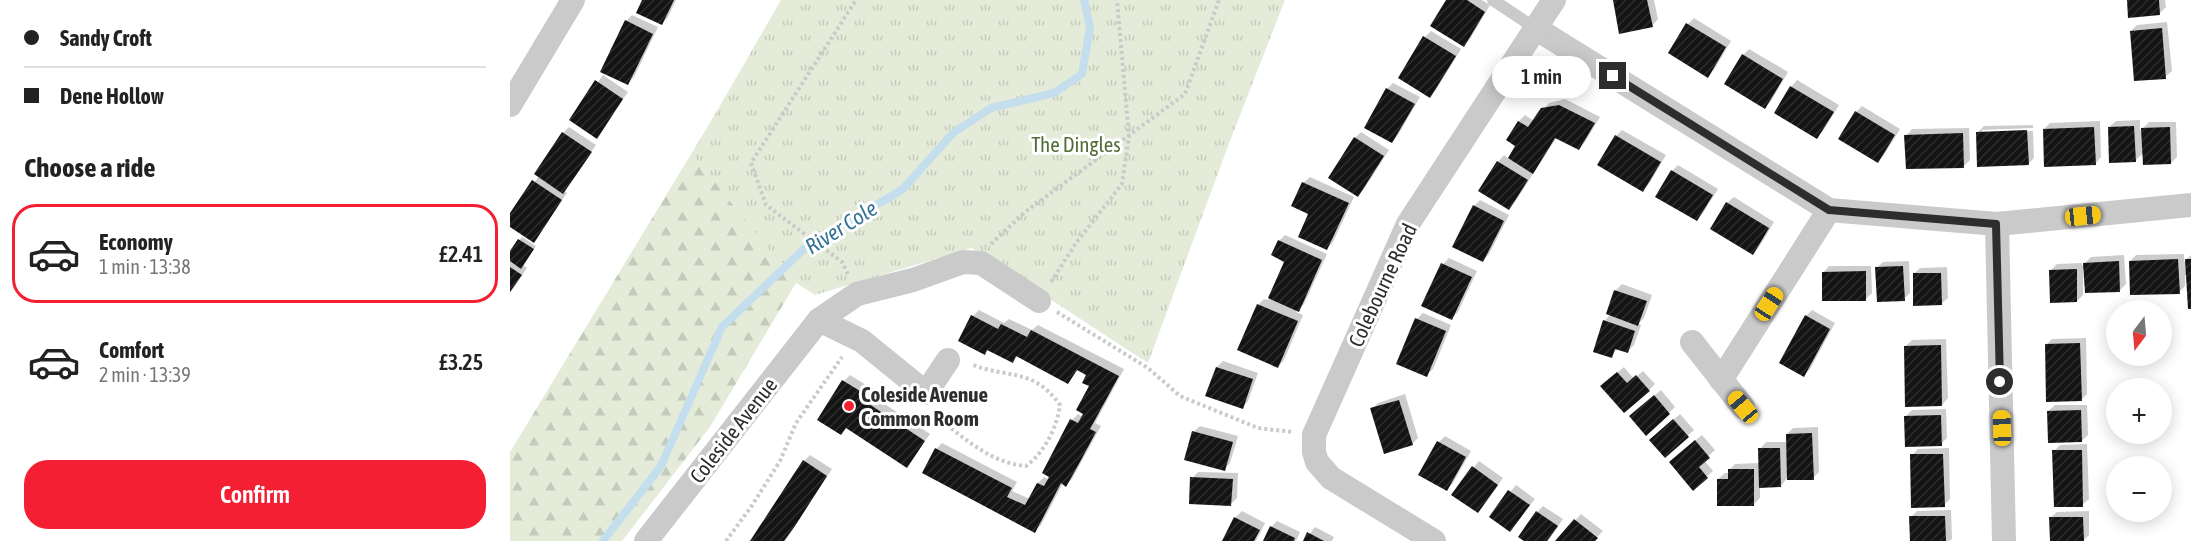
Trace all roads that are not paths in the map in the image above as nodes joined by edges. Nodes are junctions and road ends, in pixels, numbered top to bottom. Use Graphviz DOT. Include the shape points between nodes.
graph roads {
  1 [pos="573,0"];
  2 [pos="1493,0"];
  3 [pos="1554,0"];
  4 [pos="1535,28"];
  5 [pos="510,105"];
  6 [pos="2191,205"];
  7 [pos="1829,210"];
  8 [pos="1996,224"];
  9 [pos="1039,302"];
  10 [pos="819,320"];
  11 [pos="1692,342"];
  12 [pos="948,360"];
  13 [pos="1721,380"];
  14 [pos="1743,407"];
  15 [pos="646,541"];
  16 [pos="1434,541"];
  17 [pos="2004,541"];
  1 -- 5 [label="street"];
  2 -- 4 [label="lane"];
  3 -- 4 [label="street, Colebourne Road"];
  4 -- 7 [label="street"];
  4 -- 16 [label="street, Colebourne Road" via="1408,224 1314,435 1317,462 1331,478"];
  6 -- 8 [label="street"];
  7 -- 8 [label="street"];
  7 -- 13 [label="street"];
  8 -- 17 [label="street"];
  9 -- 10 [label="street, Coleside Avenue" via="981,263 963,262 857,294"];
  10 -- 12 [label="street" via="862,341 927,393"];
  10 -- 15 [label="street, Coleside Avenue"];
  11 -- 13 [label="street"];
  13 -- 14 [label="street"];
}
